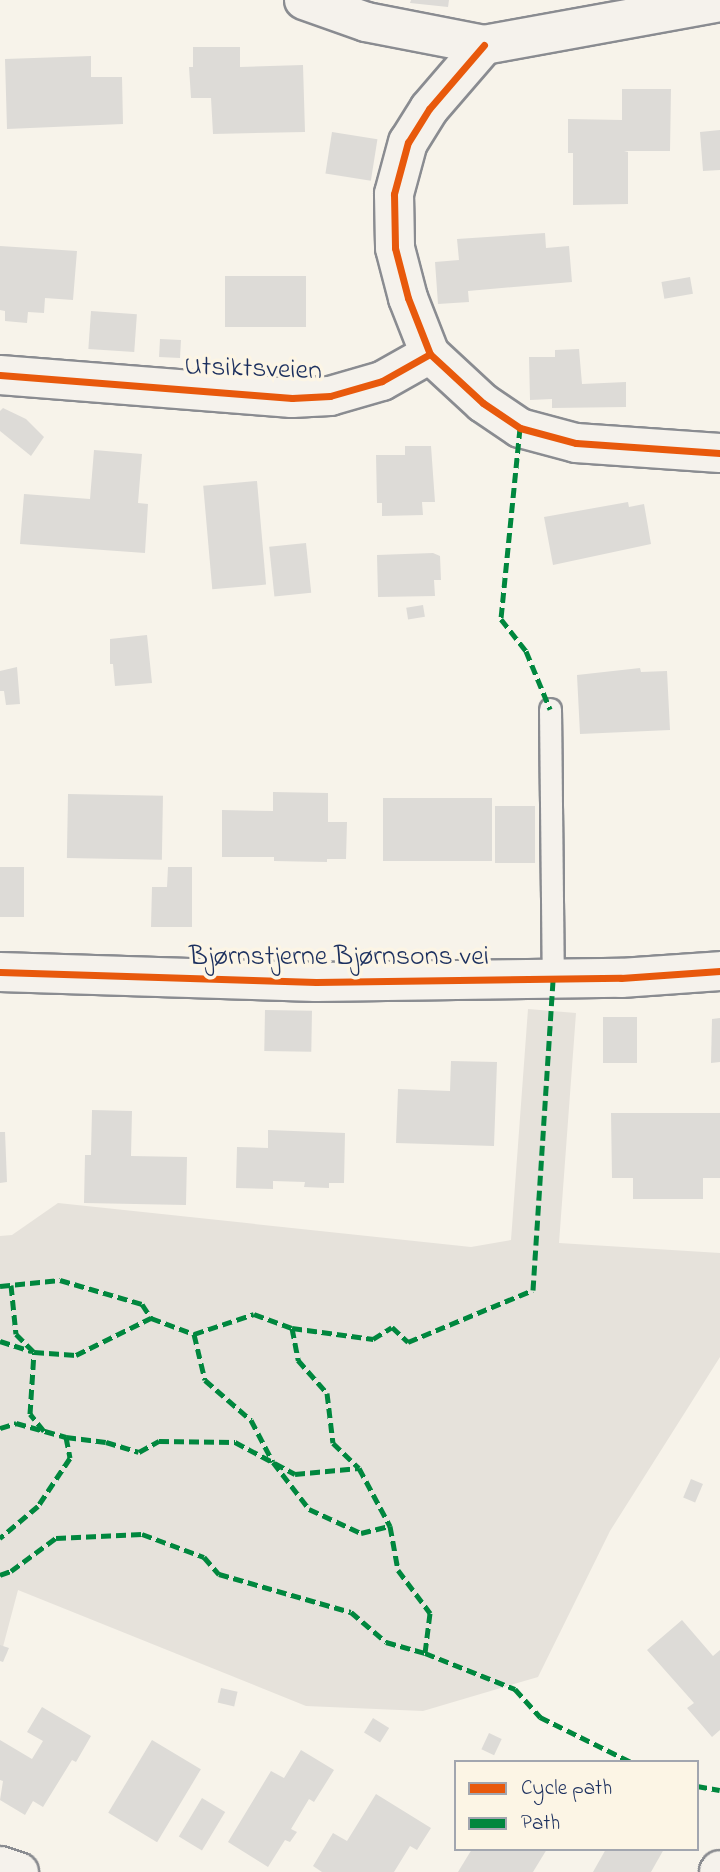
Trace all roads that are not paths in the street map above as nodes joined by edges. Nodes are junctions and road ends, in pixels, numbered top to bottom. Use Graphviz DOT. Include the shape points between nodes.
graph roads {
  1 [pos="304,0"];
  2 [pos="720,2"];
  3 [pos="484,45"];
  4 [pos="430,354"];
  5 [pos="0,375"];
  6 [pos="720,453"];
  7 [pos="550,709"];
  8 [pos="720,971"];
  9 [pos="0,972"];
  10 [pos="553,979"];
  11 [pos="0,1866"];
  12 [pos="19,1872"];
  1 -- 3 [label="street" via="366,22"];
  2 -- 3 [label="street"];
  3 -- 4 [label="street" via="429,109 408,142 394,194 395,248"];
  4 -- 5 [label="street, Utsiktsveien" via="382,381 330,396 292,398"];
  4 -- 6 [label="street" via="483,403 520,428 576,443"];
  7 -- 10 [label="lane"];
  8 -- 10 [label="street, Bjørnstjerne Bjørnsons vei"];
  9 -- 10 [label="street, Bjørnstjerne Bjørnsons vei" via="316,982"];
  11 -- 12 [label="street"];
}
